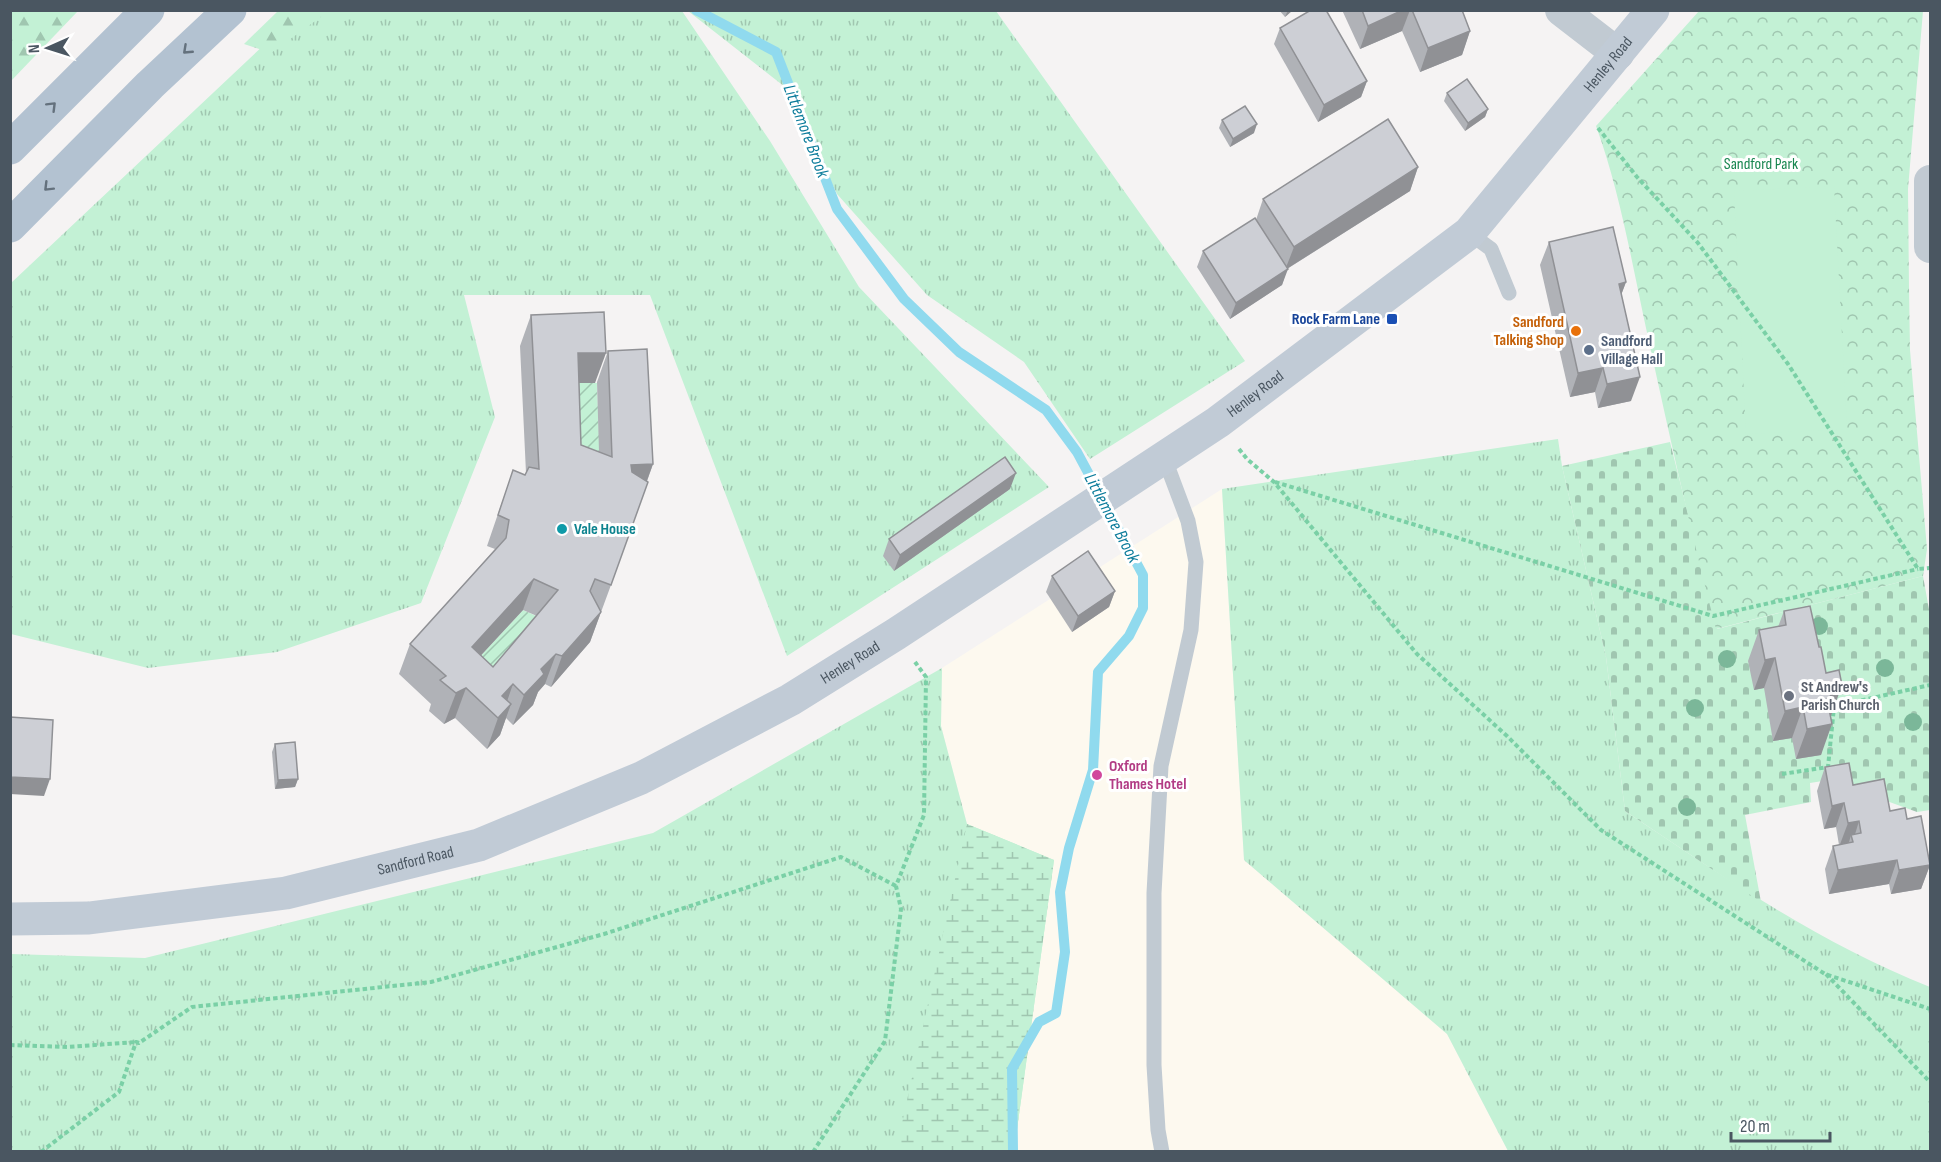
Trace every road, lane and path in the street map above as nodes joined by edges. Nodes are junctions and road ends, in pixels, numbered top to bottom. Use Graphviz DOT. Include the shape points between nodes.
graph roads {
  1 [pos="148,10"];
  2 [pos="230,10"];
  3 [pos="1561,10"];
  4 [pos="1653,10"];
  5 [pos="1618,54"];
  6 [pos="1569,111"];
  7 [pos="10,148"];
  8 [pos="1930,181"];
  9 [pos="10,226"];
  10 [pos="1469,233"];
  11 [pos="1930,247"];
  12 [pos="1509,293"];
  13 [pos="1218,422"];
  14 [pos="1164,457"];
  15 [pos="1274,482"];
  16 [pos="1930,567"];
  17 [pos="1918,569"];
  18 [pos="896,634"];
  19 [pos="1930,685"];
  20 [pos="790,700"];
  21 [pos="1782,774"];
  22 [pos="896,886"];
  23 [pos="10,919"];
  24 [pos="1825,974"];
  25 [pos="1930,1009"];
  26 [pos="136,1042"];
  27 [pos="10,1045"];
  28 [pos="1930,1082"];
  29 [pos="41,1152"];
  30 [pos="813,1152"];
  31 [pos="1162,1152"];
  7 -- 1 [label="main road, one-way"];
  2 -- 9 [label="main road, one-way"];
  3 -- 5 [label="street"];
  4 -- 5 [label="street, Henley Road"];
  5 -- 6 [label="street, Henley Road"];
  6 -- 10 [label="street, Henley Road"];
  6 -- 17 [label="path" via="1596,126 1698,243 1788,364"];
  8 -- 11 [label="street"];
  10 -- 12 [label="lane" via="1491,249"];
  10 -- 13 [label="street, Henley Road"];
  13 -- 14 [label="street, Henley Road"];
  13 -- 15 [label="path" via="1247,459"];
  14 -- 18 [label="street, Henley Road"];
  14 -- 31 [label="lane" via="1188,521 1196,562 1191,630 1161,766 1154,893 1154,1065"];
  15 -- 17 [label="path" via="1713,616"];
  15 -- 24 [label="path" via="1417,654 1601,830"];
  16 -- 17 [label="path"];
  18 -- 20 [label="street, Henley Road"];
  18 -- 22 [label="path" via="926,677 924,815"];
  19 -- 21 [label="path" via="1832,707 1828,767"];
  20 -- 23 [label="street, Sandford Road" via="641,778 479,846 286,893 89,918"];
  22 -- 26 [label="path" via="841,857 604,934 431,982 192,1007"];
  22 -- 30 [label="path" via="901,909 885,1041"];
  24 -- 25 [label="path"];
  24 -- 28 [label="path"];
  26 -- 27 [label="path" via="68,1047"];
  26 -- 29 [label="path" via="119,1092"];
}
